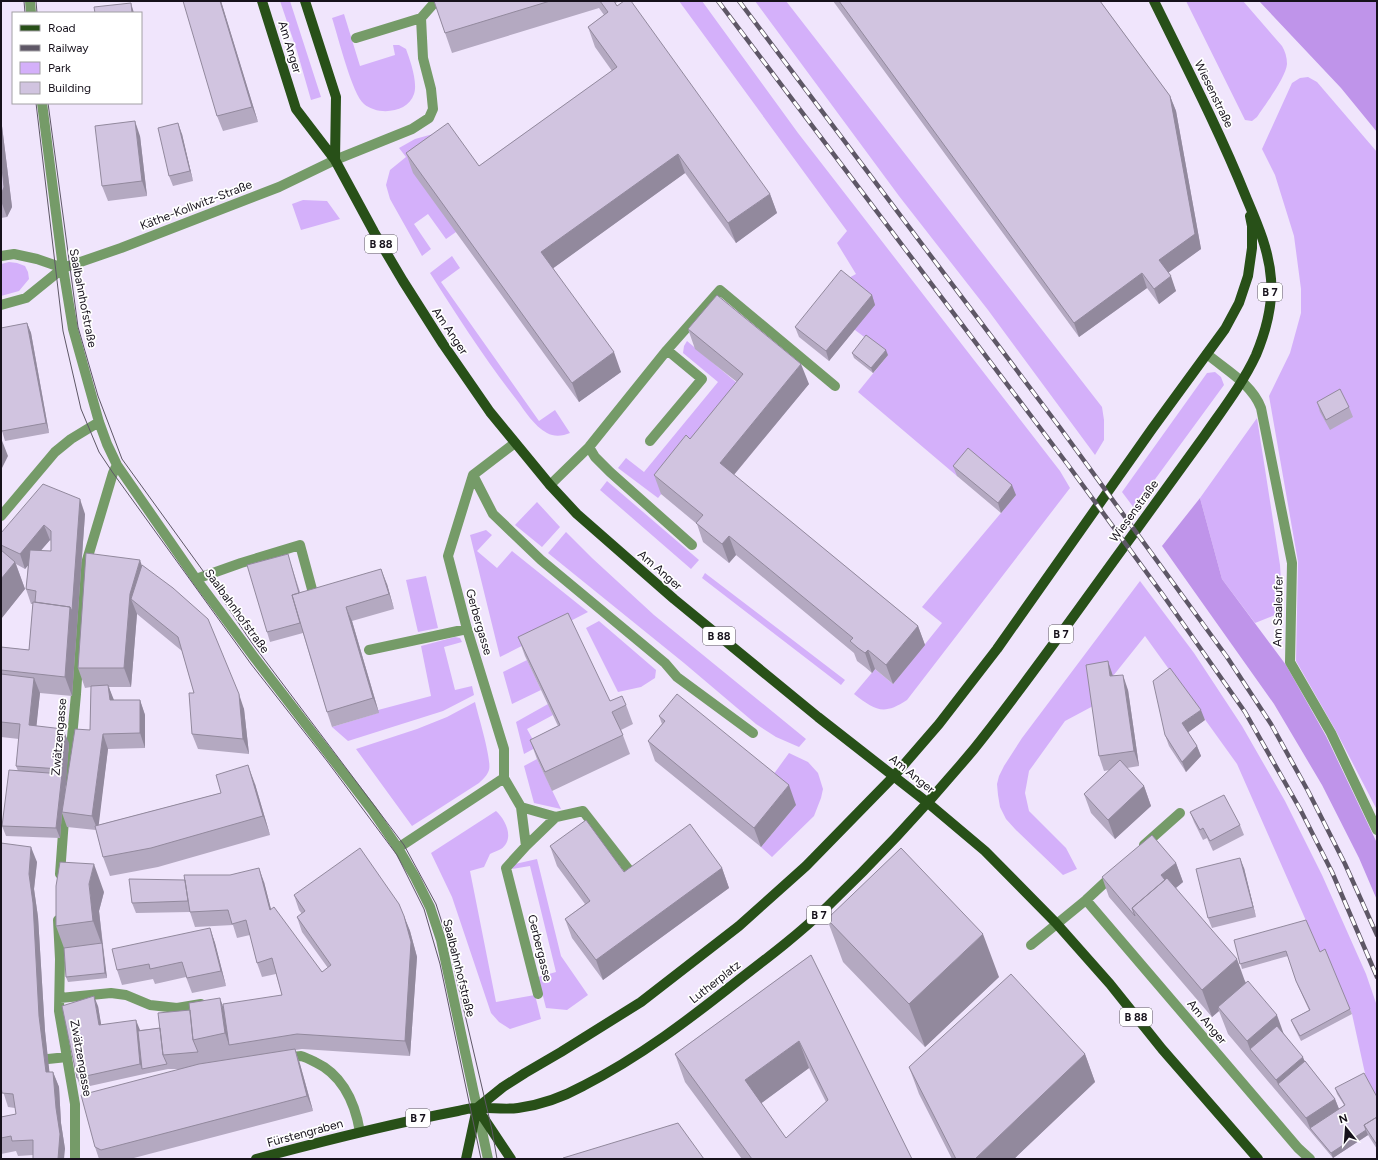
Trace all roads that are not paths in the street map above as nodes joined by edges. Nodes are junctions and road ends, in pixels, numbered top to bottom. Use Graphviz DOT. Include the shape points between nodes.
graph roads {
  1 [pos="30,1"];
  2 [pos="262,1"];
  3 [pos="305,1"];
  4 [pos="436,1"];
  5 [pos="1154,1"];
  6 [pos="31,12"];
  7 [pos="421,18"];
  8 [pos="356,38"];
  9 [pos="42,104"];
  10 [pos="335,160"];
  11 [pos="1248,201"];
  12 [pos="1,256"];
  13 [pos="63,268"];
  14 [pos="1,305"];
  15 [pos="667,350"];
  16 [pos="1207,354"];
  17 [pos="1242,382"];
  18 [pos="836,386"];
  19 [pos="98,422"];
  20 [pos="650,441"];
  21 [pos="515,443"];
  22 [pos="589,447"];
  23 [pos="117,465"];
  24 [pos="473,475"];
  25 [pos="550,485"];
  26 [pos="1,516"];
  27 [pos="692,544"];
  28 [pos="196,579"];
  29 [pos="313,593"];
  30 [pos="467,629"];
  31 [pos="368,650"];
  32 [pos="753,733"];
  33 [pos="894,776"];
  34 [pos="504,778"];
  35 [pos="928,803"];
  36 [pos="521,808"];
  37 [pos="1180,813"];
  38 [pos="556,817"];
  39 [pos="1377,830"];
  40 [pos="526,846"];
  41 [pos="398,848"];
  42 [pos="1139,851"];
  43 [pos="1121,867"];
  44 [pos="648,879"];
  45 [pos="59,886"];
  46 [pos="1086,900"];
  47 [pos="58,908"];
  48 [pos="1056,923"];
  49 [pos="1031,945"];
  50 [pos="538,994"];
  51 [pos="60,998"];
  52 [pos="201,1004"];
  53 [pos="67,1057"];
  54 [pos="48,1058"];
  55 [pos="271,1061"];
  56 [pos="477,1108"];
  57 [pos="360,1132"];
  58 [pos="75,1159"];
  59 [pos="256,1159"];
  60 [pos="466,1159"];
  61 [pos="488,1159"];
  62 [pos="511,1159"];
  63 [pos="1258,1159"];
  64 [pos="1310,1159"];
  1 -- 6 [label="street"];
  2 -- 10 [label="main road, Am Anger / B 88" via="296,109"];
  3 -- 10 [label="main road, Am Anger / B 88" via="336,97"];
  4 -- 7 [label="street"];
  5 -- 11 [label="main road, Wiesenstraße / B 7" via="1212,118"];
  7 -- 8 [label="street"];
  7 -- 10 [label="street, Käthe-Kollwitz-Straße" via="423,58 431,89 433,110 429,118 412,129"];
  9 -- 13 [label="street, Saalbahnhofstraße"];
  10 -- 13 [label="street, Käthe-Kollwitz-Straße" via="279,187"];
  10 -- 21 [label="main road, Am Anger / B 88" via="402,281 490,412"];
  11 -- 16 [label="main road, Wiesenstraße / B 7" via="1252,226 1248,276 1239,303 1225,330"];
  11 -- 17 [label="main road, Wiesenstraße / B 7" via="1267,252 1271,280 1270,306 1265,331"];
  12 -- 13 [label="street" via="14,254"];
  13 -- 14 [label="street, Käthe-Kollwitz-Straße" via="26,298"];
  13 -- 19 [label="street, Saalbahnhofstraße" via="73,329"];
  15 -- 18 [label="street" via="720,290"];
  15 -- 20 [label="street" via="702,380"];
  15 -- 22 [label="street"];
  16 -- 17 [label="street, Am Saaleufer"];
  16 -- 33 [label="main road, Wiesenstraße / B 7" via="997,649 939,724"];
  17 -- 35 [label="main road, Wiesenstraße / B 7" via="1059,637 980,741"];
  17 -- 39 [label="street, Am Saaleufer" via="1255,395 1262,408 1292,563 1290,662 1331,734"];
  19 -- 23 [label="street, Saalbahnhofstraße"];
  19 -- 26 [label="street" via="55,452"];
  21 -- 24 [label="street"];
  21 -- 25 [label="main road, Am Anger / B 88"];
  22 -- 25 [label="street"];
  22 -- 27 [label="street" via="595,458"];
  23 -- 28 [label="street, Saalbahnhofstraße"];
  23 -- 45 [label="street, Zwätzengasse" via="84,570"];
  24 -- 30 [label="street, Gerbergasse" via="448,556"];
  24 -- 32 [label="street" via="493,514 541,560 665,663 677,676"];
  25 -- 33 [label="main road, Am Anger / B 88" via="577,514 674,599"];
  28 -- 29 [label="street" via="241,562 300,545"];
  28 -- 41 [label="street, Saalbahnhofstraße"];
  30 -- 31 [label="street"];
  30 -- 34 [label="street, Gerbergasse" via="504,749"];
  33 -- 35 [label="main road, Am Anger / B 88"];
  33 -- 56 [label="main road, Lutherplatz / B 7" via="806,866 734,931 641,1002 503,1087"];
  34 -- 36 [label="street, Gerbergasse"];
  34 -- 41 [label="street"];
  35 -- 48 [label="main road, Am Anger / B 88" via="985,851"];
  35 -- 56 [label="main road, Lutherplatz / B 7" via="823,911 775,952 662,1039 583,1087 558,1098 518,1108"];
  36 -- 38 [label="street, Gerbergasse"];
  36 -- 40 [label="street, Gerbergasse"];
  37 -- 42 [label="street"];
  38 -- 40 [label="street, Gerbergasse"];
  38 -- 44 [label="street, Gerbergasse" via="583,810 633,875"];
  40 -- 50 [label="street, Gerbergasse" via="506,868"];
  41 -- 56 [label="street, Saalbahnhofstraße" via="416,877 441,940"];
  43 -- 46 [label="street"];
  46 -- 48 [label="street"];
  46 -- 64 [label="street, Am Anger"];
  47 -- 51 [label="street, Zwätzengasse"];
  48 -- 49 [label="street"];
  48 -- 63 [label="main road, Am Anger / B 88"];
  51 -- 52 [label="street" via="111,993 126,995 150,1004 177,1008"];
  51 -- 53 [label="street, Zwätzengasse"];
  53 -- 54 [label="street"];
  53 -- 58 [label="street, Zwätzengasse" via="79,1103"];
  55 -- 57 [label="street" via="301,1056 325,1067 351,1098"];
  56 -- 57 [label="main road, Lutherplatz / B 7" via="413,1119"];
  56 -- 60 [label="main road"];
  56 -- 61 [label="street, Saalbahnhofstraße"];
  56 -- 62 [label="main road"];
  57 -- 59 [label="main road, Fürstengraben / B 7"];
}
